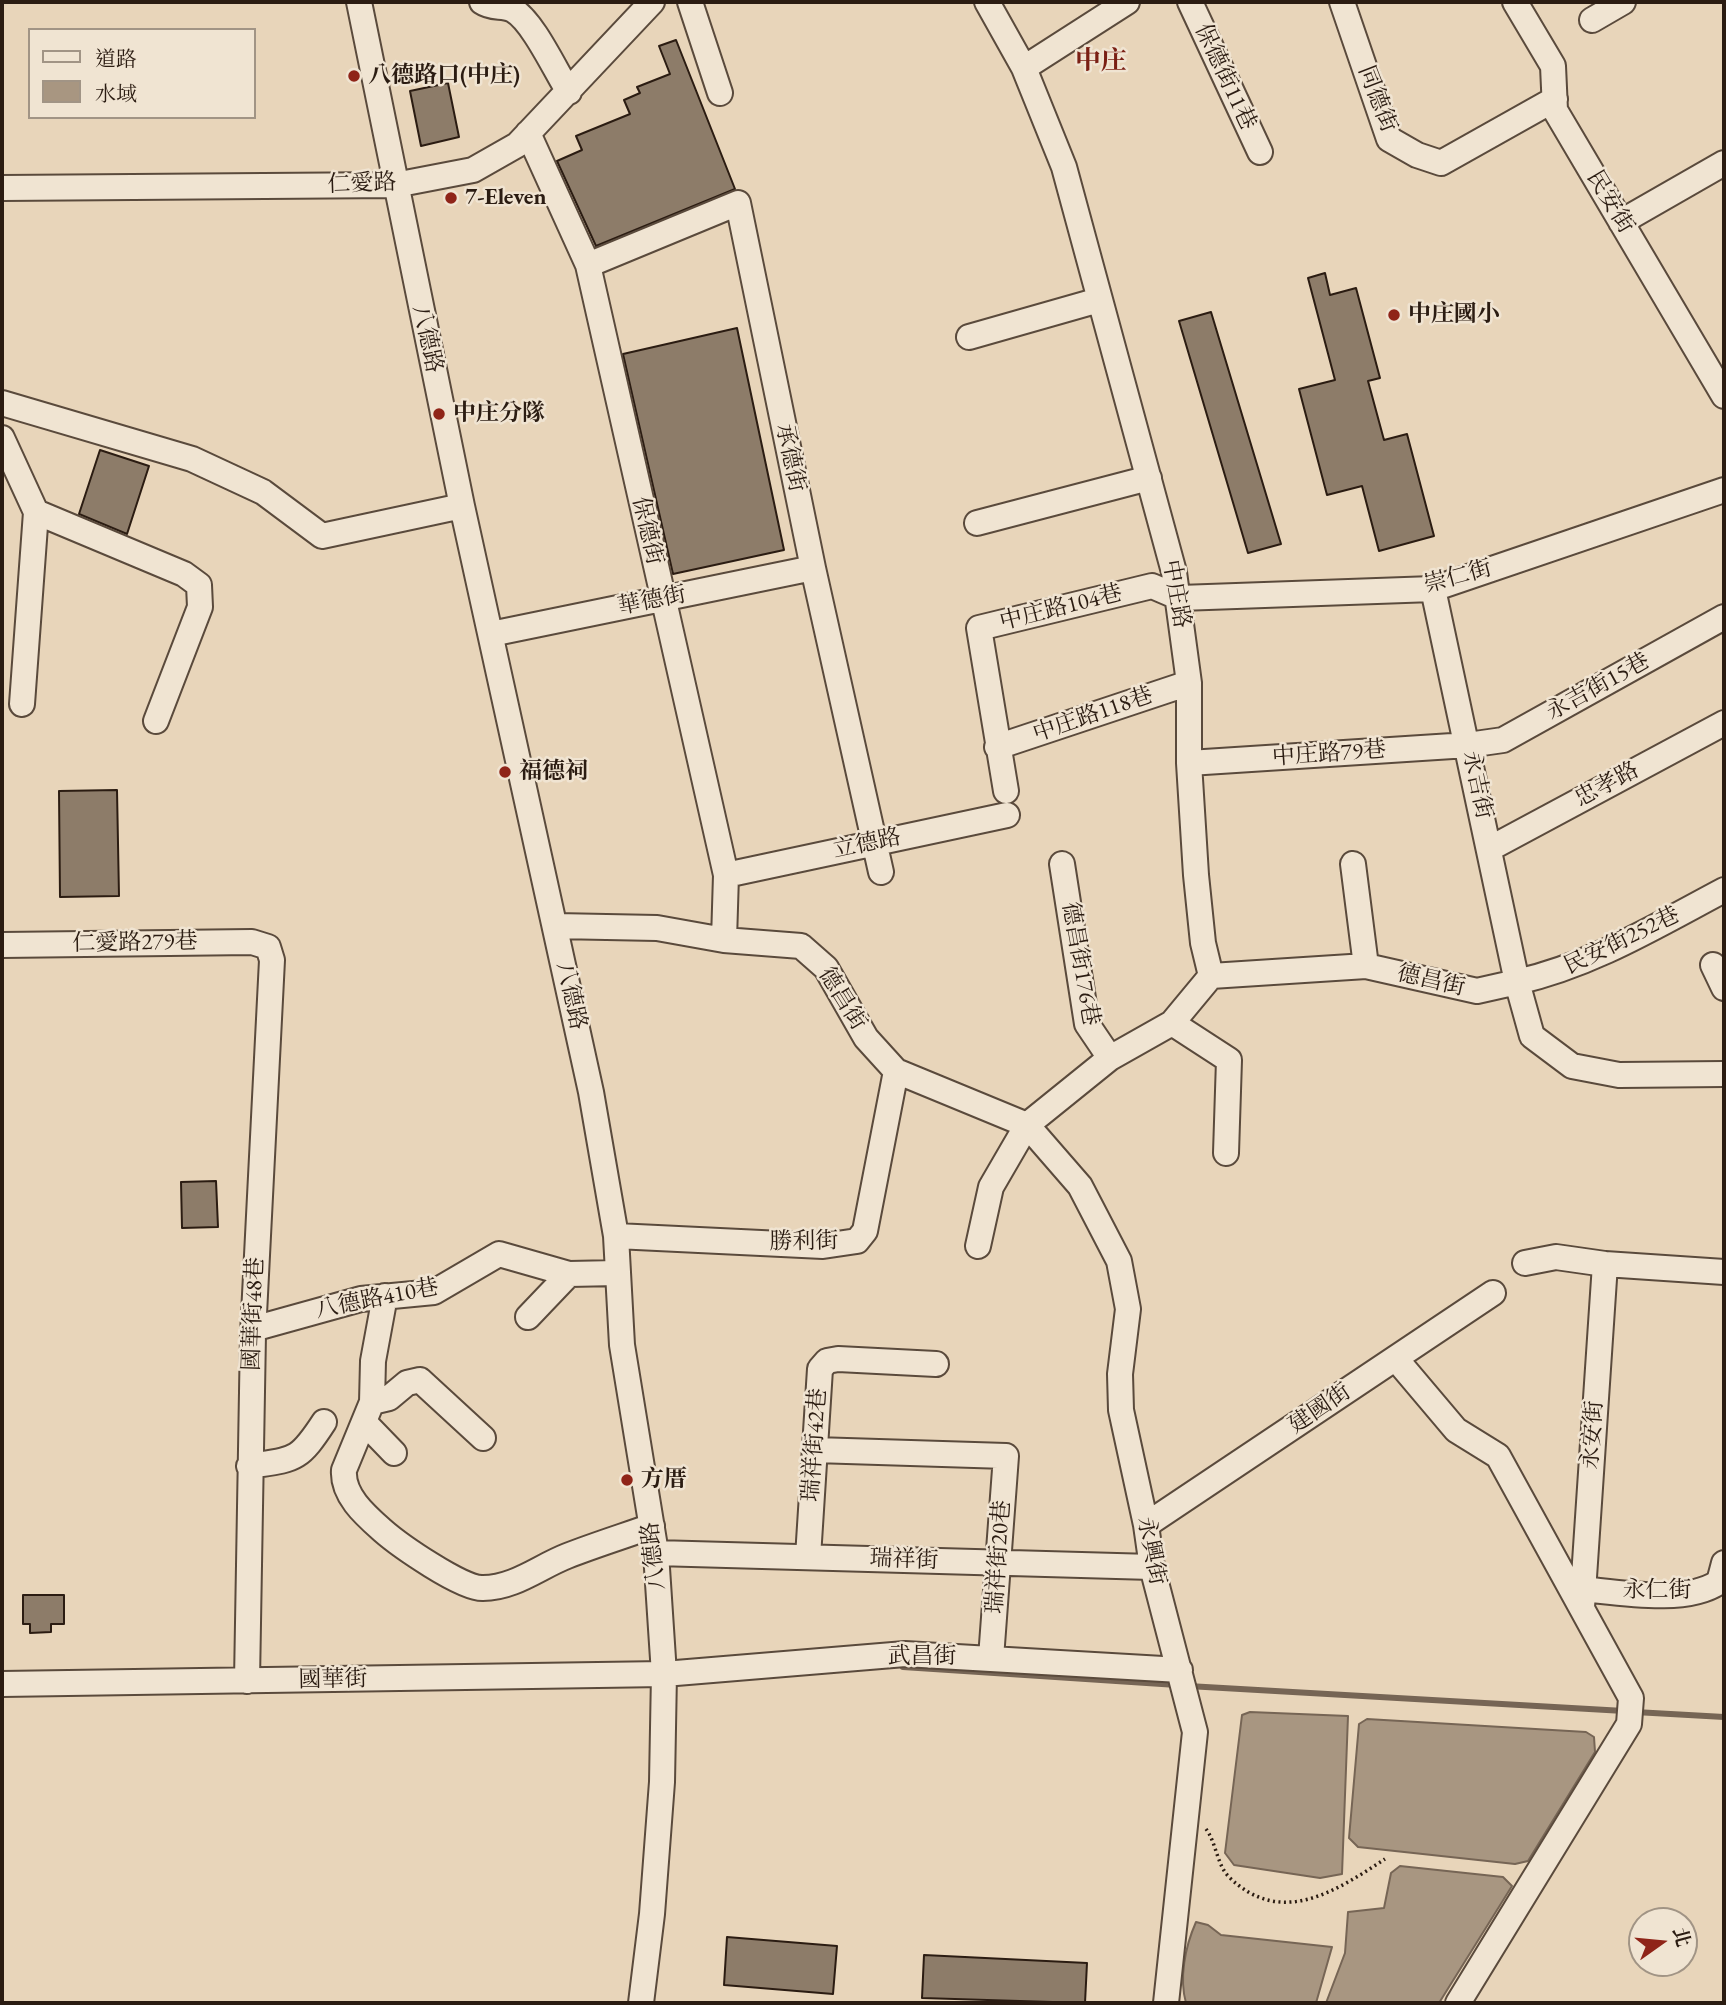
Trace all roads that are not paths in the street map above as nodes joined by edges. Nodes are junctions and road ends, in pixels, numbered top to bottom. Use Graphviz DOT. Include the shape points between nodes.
graph roads {
  1 [pos="359,2"];
  2 [pos="482,2"];
  3 [pos="652,2"];
  4 [pos="690,2"];
  5 [pos="987,2"];
  6 [pos="1127,2"];
  7 [pos="1190,2"];
  8 [pos="1342,2"];
  9 [pos="1515,2"];
  10 [pos="1623,2"];
  11 [pos="1592,20"];
  12 [pos="1024,68"];
  13 [pos="569,92"];
  14 [pos="720,93"];
  15 [pos="1555,99"];
  16 [pos="528,133"];
  17 [pos="1260,152"];
  18 [pos="1724,163"];
  19 [pos="395,185"];
  20 [pos="2,188"];
  21 [pos="1621,222"];
  22 [pos="588,265"];
  23 [pos="1099,300"];
  24 [pos="969,337"];
  25 [pos="1724,396"];
  26 [pos="2,403"];
  27 [pos="2,438"];
  28 [pos="1149,478"];
  29 [pos="1724,490"];
  30 [pos="462,506"];
  31 [pos="36,512"];
  32 [pos="977,523"];
  33 [pos="813,568"];
  34 [pos="1433,589"];
  35 [pos="1180,597"];
  36 [pos="662,598"];
  37 [pos="1724,617"];
  38 [pos="491,634"];
  39 [pos="1189,682"];
  40 [pos="22,704"];
  41 [pos="156,721"];
  42 [pos="1724,723"];
  43 [pos="1468,746"];
  44 [pos="997,747"];
  45 [pos="1189,762"];
  46 [pos="1007,803"];
  47 [pos="874,843"];
  48 [pos="1491,848"];
  49 [pos="1062,864"];
  50 [pos="1353,864"];
  51 [pos="881,873"];
  52 [pos="726,875"];
  53 [pos="1724,890"];
  54 [pos="556,926"];
  55 [pos="724,940"];
  56 [pos="2,945"];
  57 [pos="268,947"];
  58 [pos="1713,965"];
  59 [pos="1366,966"];
  60 [pos="1211,976"];
  61 [pos="1517,982"];
  62 [pos="1724,988"];
  63 [pos="1172,1023"];
  64 [pos="1110,1058"];
  65 [pos="896,1070"];
  66 [pos="1724,1074"];
  67 [pos="1027,1125"];
  68 [pos="1226,1153"];
  69 [pos="616,1236"];
  70 [pos="978,1246"];
  71 [pos="1525,1263"];
  72 [pos="1605,1264"];
  73 [pos="1724,1272"];
  74 [pos="617,1273"];
  75 [pos="569,1274"];
  76 [pos="1493,1293"];
  77 [pos="385,1296"];
  78 [pos="528,1317"];
  79 [pos="253,1329"];
  80 [pos="1395,1359"];
  81 [pos="936,1364"];
  82 [pos="368,1412"];
  83 [pos="324,1422"];
  84 [pos="483,1438"];
  85 [pos="815,1450"];
  86 [pos="394,1453"];
  87 [pos="250,1466"];
  88 [pos="1146,1525"];
  89 [pos="652,1527"];
  90 [pos="656,1553"];
  91 [pos="808,1557"];
  92 [pos="999,1562"];
  93 [pos="1724,1563"];
  94 [pos="1152,1567"];
  95 [pos="1579,1595"];
  96 [pos="991,1658"];
  97 [pos="664,1674"];
  98 [pos="1182,1680"];
  99 [pos="247,1681"];
  100 [pos="2,1684"];
  101 [pos="641,2003"];
  102 [pos="1166,2003"];
  103 [pos="1458,2003"];
  1 -- 19 [label="street, 八德路"];
  2 -- 13 [label="street" via="513,10 531,30"];
  3 -- 13 [label="street, 仁愛路"];
  4 -- 14 [label="street"];
  5 -- 12 [label="street, 中庄路"];
  6 -- 12 [label="street"];
  7 -- 17 [label="street, 保德街11巷"];
  8 -- 15 [label="street, 同德街" via="1389,139 1418,155 1441,163"];
  9 -- 15 [label="street, 民安街" via="1553,66"];
  10 -- 11 [label="street"];
  12 -- 23 [label="street, 中庄路" via="1064,167"];
  13 -- 16 [label="street, 仁愛路"];
  15 -- 21 [label="street, 民安街" via="1555,110"];
  16 -- 19 [label="street, 仁愛路" via="473,170"];
  16 -- 22 [label="street, 保德街"];
  18 -- 21 [label="street"];
  19 -- 20 [label="street, 仁愛路"];
  19 -- 30 [label="street, 八德路"];
  21 -- 25 [label="street, 民安街"];
  22 -- 33 [label="street, 承德街" via="738,202"];
  22 -- 36 [label="street, 保德街"];
  23 -- 24 [label="street"];
  23 -- 28 [label="street, 中庄路"];
  26 -- 30 [label="street" via="192,458 263,492 322,536"];
  27 -- 31 [label="street"];
  28 -- 32 [label="street"];
  28 -- 35 [label="street, 中庄路"];
  29 -- 34 [label="street, 崇仁街"];
  30 -- 38 [label="street, 八德路"];
  31 -- 40 [label="street"];
  31 -- 41 [label="street" via="184,574 199,585 200,607"];
  33 -- 36 [label="street, 華德街"];
  33 -- 47 [label="street, 承德街"];
  34 -- 35 [label="street, 崇仁街"];
  34 -- 43 [label="street, 永吉街"];
  35 -- 39 [label="street, 中庄路"];
  35 -- 44 [label="street, 中庄路104巷" via="1152,586 979,628"];
  36 -- 38 [label="street, 華德街"];
  36 -- 52 [label="street, 保德街"];
  37 -- 43 [label="street, 永吉街15巷" via="1503,740"];
  38 -- 54 [label="street, 八德路"];
  39 -- 44 [label="street, 中庄路118巷"];
  39 -- 45 [label="street, 中庄路"];
  42 -- 48 [label="street, 忠孝路"];
  43 -- 45 [label="street, 中庄路79巷"];
  43 -- 48 [label="street, 永吉街"];
  44 -- 46 [label="street, 中庄路104巷"];
  45 -- 60 [label="street, 中庄路" via="1196,875"];
  46 -- 47 [label="street, 立德路"];
  47 -- 51 [label="street, 承德街"];
  47 -- 52 [label="street, 立德路"];
  48 -- 61 [label="street, 永吉街"];
  49 -- 64 [label="street, 德昌街176巷" via="1087,1024"];
  50 -- 59 [label="street"];
  52 -- 55 [label="street, 保德街"];
  53 -- 61 [label="street, 民安街252巷" via="1590,961"];
  54 -- 55 [label="street, 德昌街" via="657,928"];
  54 -- 69 [label="street, 八德路"];
  55 -- 65 [label="street, 德昌街" via="801,946 826,968 866,1038"];
  56 -- 57 [label="street, 仁愛路279巷" via="251,942"];
  57 -- 79 [label="street, 國華街48巷" via="272,960"];
  58 -- 62 [label="street"];
  59 -- 60 [label="street, 德昌街"];
  59 -- 61 [label="street, 德昌街" via="1477,991"];
  60 -- 63 [label="street"];
  61 -- 66 [label="street" via="1532,1036 1572,1066 1619,1075"];
  63 -- 64 [label="street"];
  63 -- 68 [label="street" via="1229,1060"];
  64 -- 67 [label="street"];
  65 -- 67 [label="street, 德昌街"];
  65 -- 69 [label="street, 勝利街" via="865,1231 857,1241 823,1246"];
  67 -- 70 [label="street" via="991,1187"];
  67 -- 88 [label="street, 永興街" via="1080,1186 1119,1261 1128,1309 1121,1410"];
  69 -- 74 [label="street, 八德路"];
  71 -- 72 [label="street" via="1556,1257"];
  72 -- 73 [label="street"];
  72 -- 95 [label="street, 永安街"];
  74 -- 75 [label="street, 八德路410巷"];
  74 -- 89 [label="street, 八德路" via="622,1345"];
  75 -- 77 [label="street, 八德路410巷" via="499,1254 434,1292"];
  75 -- 78 [label="street"];
  76 -- 80 [label="street, 建國街"];
  77 -- 79 [label="street, 八德路410巷" via="361,1298"];
  77 -- 82 [label="street"];
  79 -- 87 [label="street, 國華街48巷"];
  80 -- 88 [label="street, 建國街"];
  80 -- 95 [label="street" via="1456,1430 1499,1456"];
  81 -- 85 [label="street, 瑞祥街42巷" via="827,1361 820,1369"];
  82 -- 84 [label="street" via="407,1383 420,1380"];
  82 -- 86 [label="street"];
  82 -- 89 [label="street" via="343,1478 360,1511 391,1539 466,1584 480,1589 502,1586 564,1557"];
  83 -- 87 [label="street" via="297,1457"];
  85 -- 91 [label="street, 瑞祥街42巷"];
  85 -- 92 [label="street, 瑞祥街20巷" via="1006,1456"];
  87 -- 99 [label="street, 國華街48巷"];
  88 -- 94 [label="street, 永興街"];
  89 -- 90 [label="street, 八德路"];
  90 -- 91 [label="street, 瑞祥街"];
  90 -- 97 [label="street, 八德路"];
  91 -- 92 [label="street, 瑞祥街"];
  92 -- 94 [label="street, 瑞祥街"];
  92 -- 96 [label="street, 瑞祥街20巷"];
  93 -- 95 [label="street, 永仁街" via="1719,1583 1706,1591"];
  94 -- 98 [label="street, 永興街"];
  95 -- 103 [label="street" via="1626,1688 1630,1715"];
  96 -- 97 [label="street, 武昌街" via="905,1654"];
  96 -- 98 [label="street, 武昌街"];
  97 -- 99 [label="street, 國華街"];
  97 -- 101 [label="street, 八德路" via="662,1782"];
  98 -- 102 [label="street, 永興街" via="1195,1732"];
  99 -- 100 [label="street, 國華街"];
}
